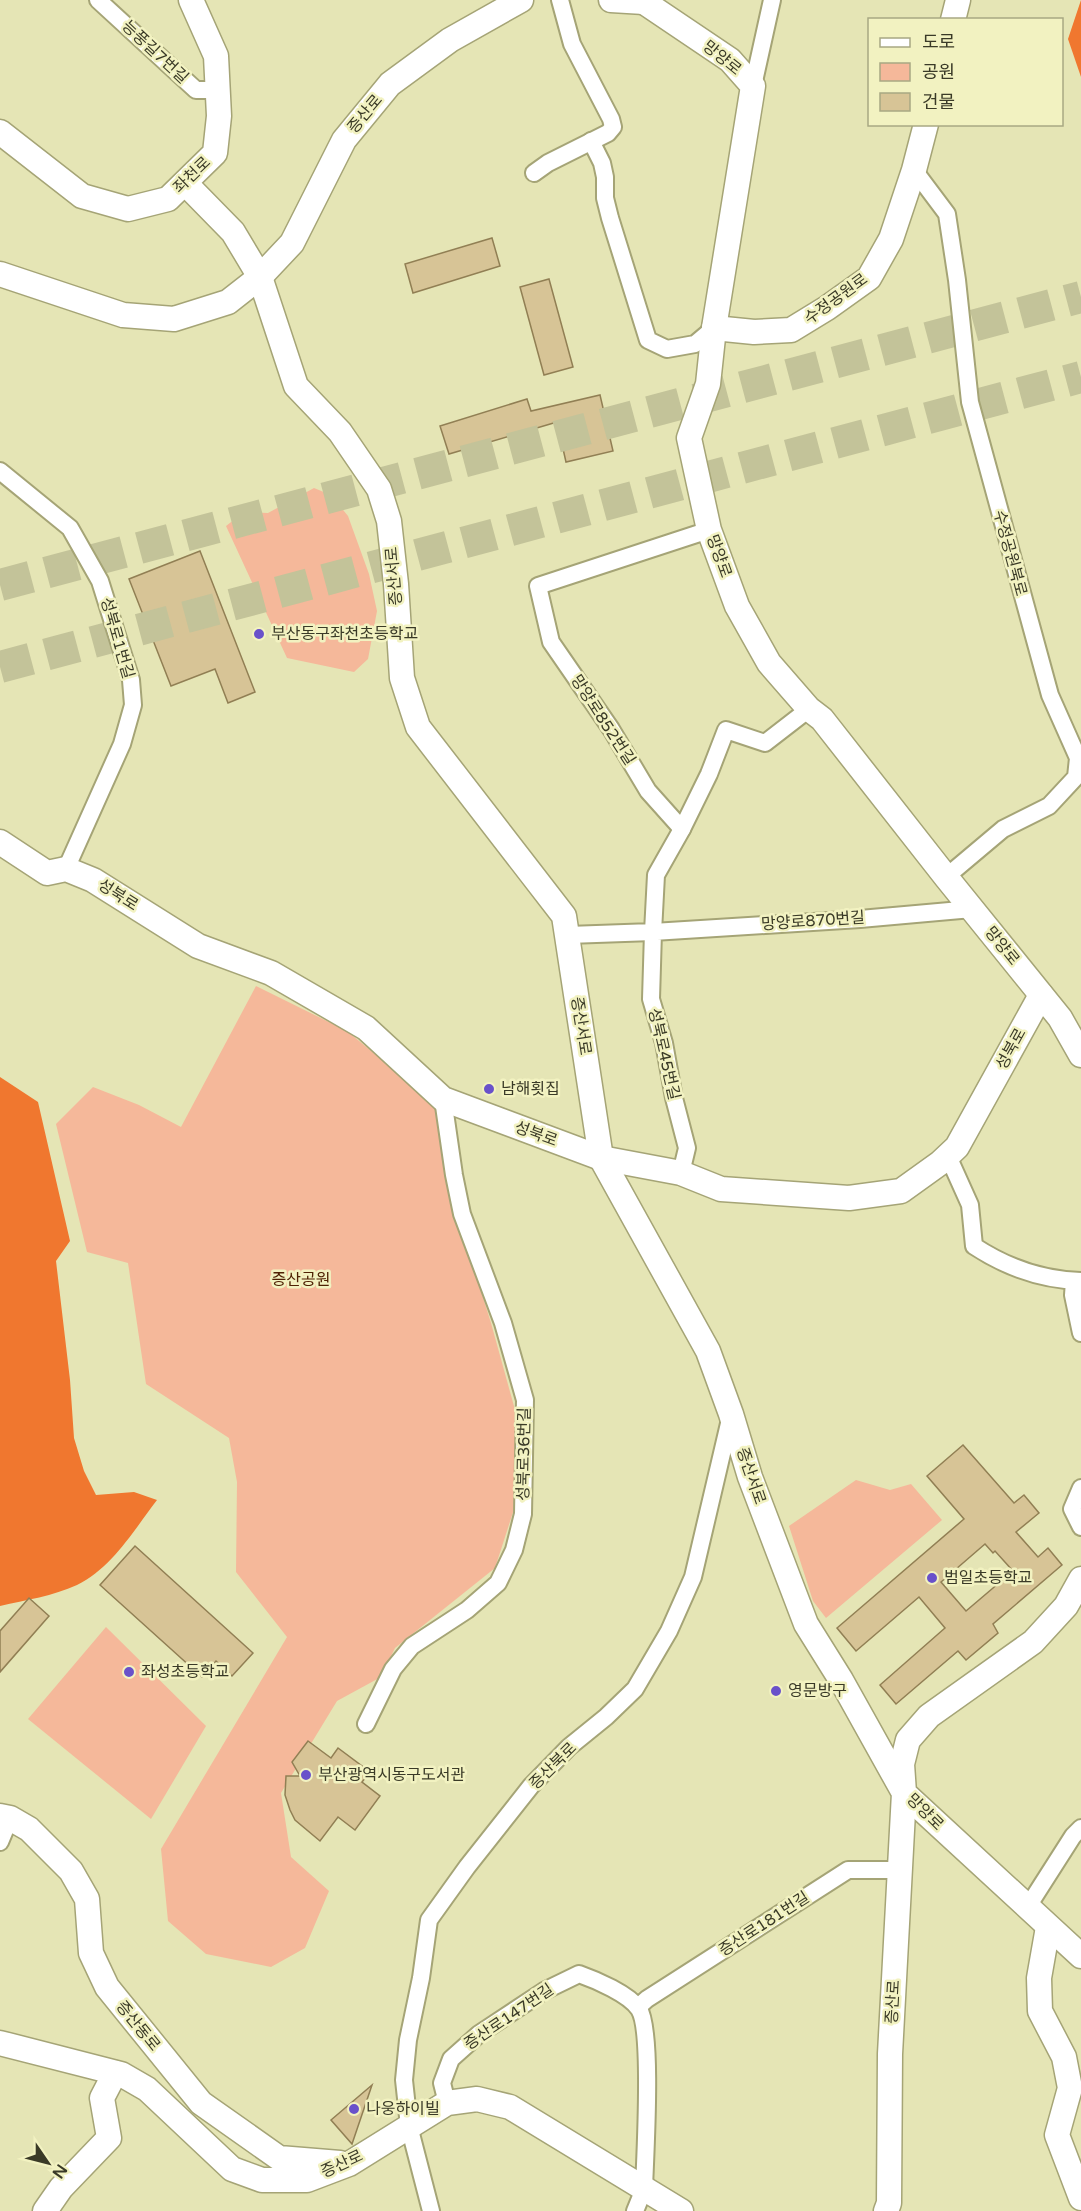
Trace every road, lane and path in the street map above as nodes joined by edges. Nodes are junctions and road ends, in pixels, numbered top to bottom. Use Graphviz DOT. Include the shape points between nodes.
graph roads {
  1 [pos="98,0"];
  2 [pos="191,0"];
  3 [pos="521,0"];
  4 [pos="560,0"];
  5 [pos="611,0"];
  6 [pos="772,0"];
  7 [pos="958,0"];
  8 [pos="644,1"];
  9 [pos="954,18"];
  10 [pos="753,86"];
  11 [pos="218,90"];
  12 [pos="925,126"];
  13 [pos="0,132"];
  14 [pos="591,141"];
  15 [pos="914,170"];
  16 [pos="534,173"];
  17 [pos="185,183"];
  18 [pos="0,274"];
  19 [pos="260,277"];
  20 [pos="714,328"];
  21 [pos="0,471"];
  22 [pos="709,530"];
  23 [pos="809,709"];
  24 [pos="682,829"];
  25 [pos="0,842"];
  26 [pos="66,869"];
  27 [pos="946,877"];
  28 [pos="972,909"];
  29 [pos="653,932"];
  30 [pos="568,935"];
  31 [pos="1041,995"];
  32 [pos="1071,1021"];
  33 [pos="1081,1054"];
  34 [pos="443,1099"];
  35 [pos="948,1156"];
  36 [pos="601,1158"];
  37 [pos="681,1173"];
  38 [pos="1078,1281"];
  39 [pos="1081,1333"];
  40 [pos="731,1414"];
  41 [pos="1081,1488"];
  42 [pos="1081,1527"];
  43 [pos="1081,1579"];
  44 [pos="366,1724"];
  45 [pos="904,1793"];
  46 [pos="5,1817"];
  47 [pos="1081,1828"];
  48 [pos="0,1842"];
  49 [pos="900,1870"];
  50 [pos="1027,1908"];
  51 [pos="1048,1927"];
  52 [pos="1081,1956"];
  53 [pos="638,2007"];
  54 [pos="0,2043"];
  55 [pos="115,2073"];
  56 [pos="447,2103"];
  57 [pos="409,2126"];
  58 [pos="349,2164"];
  59 [pos="644,2188"];
  60 [pos="1081,2198"];
  61 [pos="45,2211"];
  62 [pos="430,2211"];
  63 [pos="635,2211"];
  64 [pos="681,2211"];
  65 [pos="886,2211"];
  1 -- 11 [label="street, 능풍길7번길" via="196,90"];
  2 -- 11 [label="street, 좌천로" via="216,56"];
  3 -- 19 [label="street, 증산로" via="450,40 390,84 344,140 292,243"];
  4 -- 14 [label="street" via="572,44 613,127"];
  5 -- 8 [label="street"];
  6 -- 10 [label="street"];
  7 -- 9 [label="street"];
  8 -- 10 [label="street, 망양로" via="730,60"];
  10 -- 20 [label="street, 망양로"];
  11 -- 17 [label="street, 좌천로" via="215,153"];
  12 -- 15 [label="street, 수정공원로"];
  13 -- 17 [label="street, 좌천로" via="82,196 129,210 168,199"];
  14 -- 16 [label="street"];
  14 -- 20 [label="street" via="602,163 610,218 648,340 667,349 695,344"];
  15 -- 20 [label="street, 수정공원로" via="891,239 869,278 791,330"];
  15 -- 27 [label="street, 수정공원북로" via="947,214 970,402 1050,695 1078,758 1076,777 1049,806 1003,829"];
  17 -- 19 [label="street" via="233,232"];
  18 -- 19 [label="street, 증산로" via="123,315 174,319 228,302"];
  19 -- 30 [label="street, 증산서로" via="297,386 340,432 379,489 389,521 402,678 418,727 564,916"];
  20 -- 22 [label="street, 망양로" via="708,384 689,438"];
  21 -- 26 [label="street, 성북로1번길" via="70,528 100,581 131,680 133,705 122,744"];
  22 -- 23 [label="street, 망양로" via="737,606 769,663"];
  22 -- 24 [label="street, 망양로852번길" via="538,586 551,642 648,791"];
  23 -- 24 [label="street" via="765,743 726,730 710,774"];
  23 -- 27 [label="street, 망양로" via="822,719"];
  24 -- 29 [label="street" via="656,875"];
  25 -- 26 [label="street, 성북로" via="47,873"];
  26 -- 34 [label="street, 성북로" via="93,880 198,946 272,973 366,1028"];
  27 -- 28 [label="street, 망양로"];
  28 -- 29 [label="street, 망양로870번길"];
  28 -- 31 [label="street, 망양로"];
  29 -- 30 [label="street"];
  29 -- 37 [label="street, 성북로45번길" via="651,999 687,1148"];
  30 -- 36 [label="street, 증산서로"];
  31 -- 32 [label="street, 망양로"];
  31 -- 35 [label="street, 성북로" via="957,1147"];
  32 -- 33 [label="street, 망양로"];
  34 -- 36 [label="street, 성북로"];
  34 -- 44 [label="street, 성북로36번길" via="462,1214 503,1323 525,1400 523,1514 514,1550 498,1583 467,1610 412,1646 393,1669"];
  35 -- 37 [label="street, 성북로" via="901,1191 849,1198 721,1189"];
  35 -- 38 [label="street" via="969,1205 974,1246 1018,1269 1050,1279"];
  36 -- 37 [label="street, 성북로"];
  36 -- 40 [label="street, 증산서로" via="708,1352"];
  38 -- 39 [label="street" via="1073,1296"];
  40 -- 45 [label="street, 증산서로" via="750,1477 806,1624"];
  40 -- 57 [label="street, 증산북로" via="693,1577 669,1631 635,1689 531,1786 429,1920 404,2080"];
  41 -- 42 [label="street" via="1072,1509"];
  43 -- 45 [label="street, 망양로" via="1066,1606 1034,1642 929,1716 908,1740 902,1764"];
  45 -- 49 [label="street, 증산로"];
  45 -- 50 [label="street, 망양로"];
  46 -- 48 [label="street"];
  46 -- 58 [label="street, 증산동로" via="29,1829 71,1871 87,1899 90,1953 106,1988 201,2103 279,2158"];
  47 -- 50 [label="street"];
  49 -- 53 [label="street, 증산로181번길" via="848,1869"];
  49 -- 65 [label="street, 증산로"];
  50 -- 51 [label="street, 망양로"];
  51 -- 52 [label="street, 망양로"];
  51 -- 60 [label="street" via="1039,1978 1040,2011 1064,2057 1070,2088 1057,2135"];
  53 -- 56 [label="street, 증산로147번길" via="608,1986 579,1974 544,1990 479,2034 451,2059 442,2083"];
  53 -- 59 [label="street" via="646,2036"];
  54 -- 55 [label="street, 증산로"];
  55 -- 58 [label="street, 증산로" via="147,2089 232,2169 262,2180 307,2180"];
  55 -- 61 [label="street" via="102,2098 108,2138"];
  56 -- 57 [label="street, 증산로"];
  56 -- 59 [label="street, 증산로" via="477,2099 510,2108"];
  57 -- 58 [label="street, 증산로"];
  57 -- 62 [label="street, 증산북로"];
  59 -- 63 [label="street"];
  59 -- 64 [label="street, 증산로"];
}
